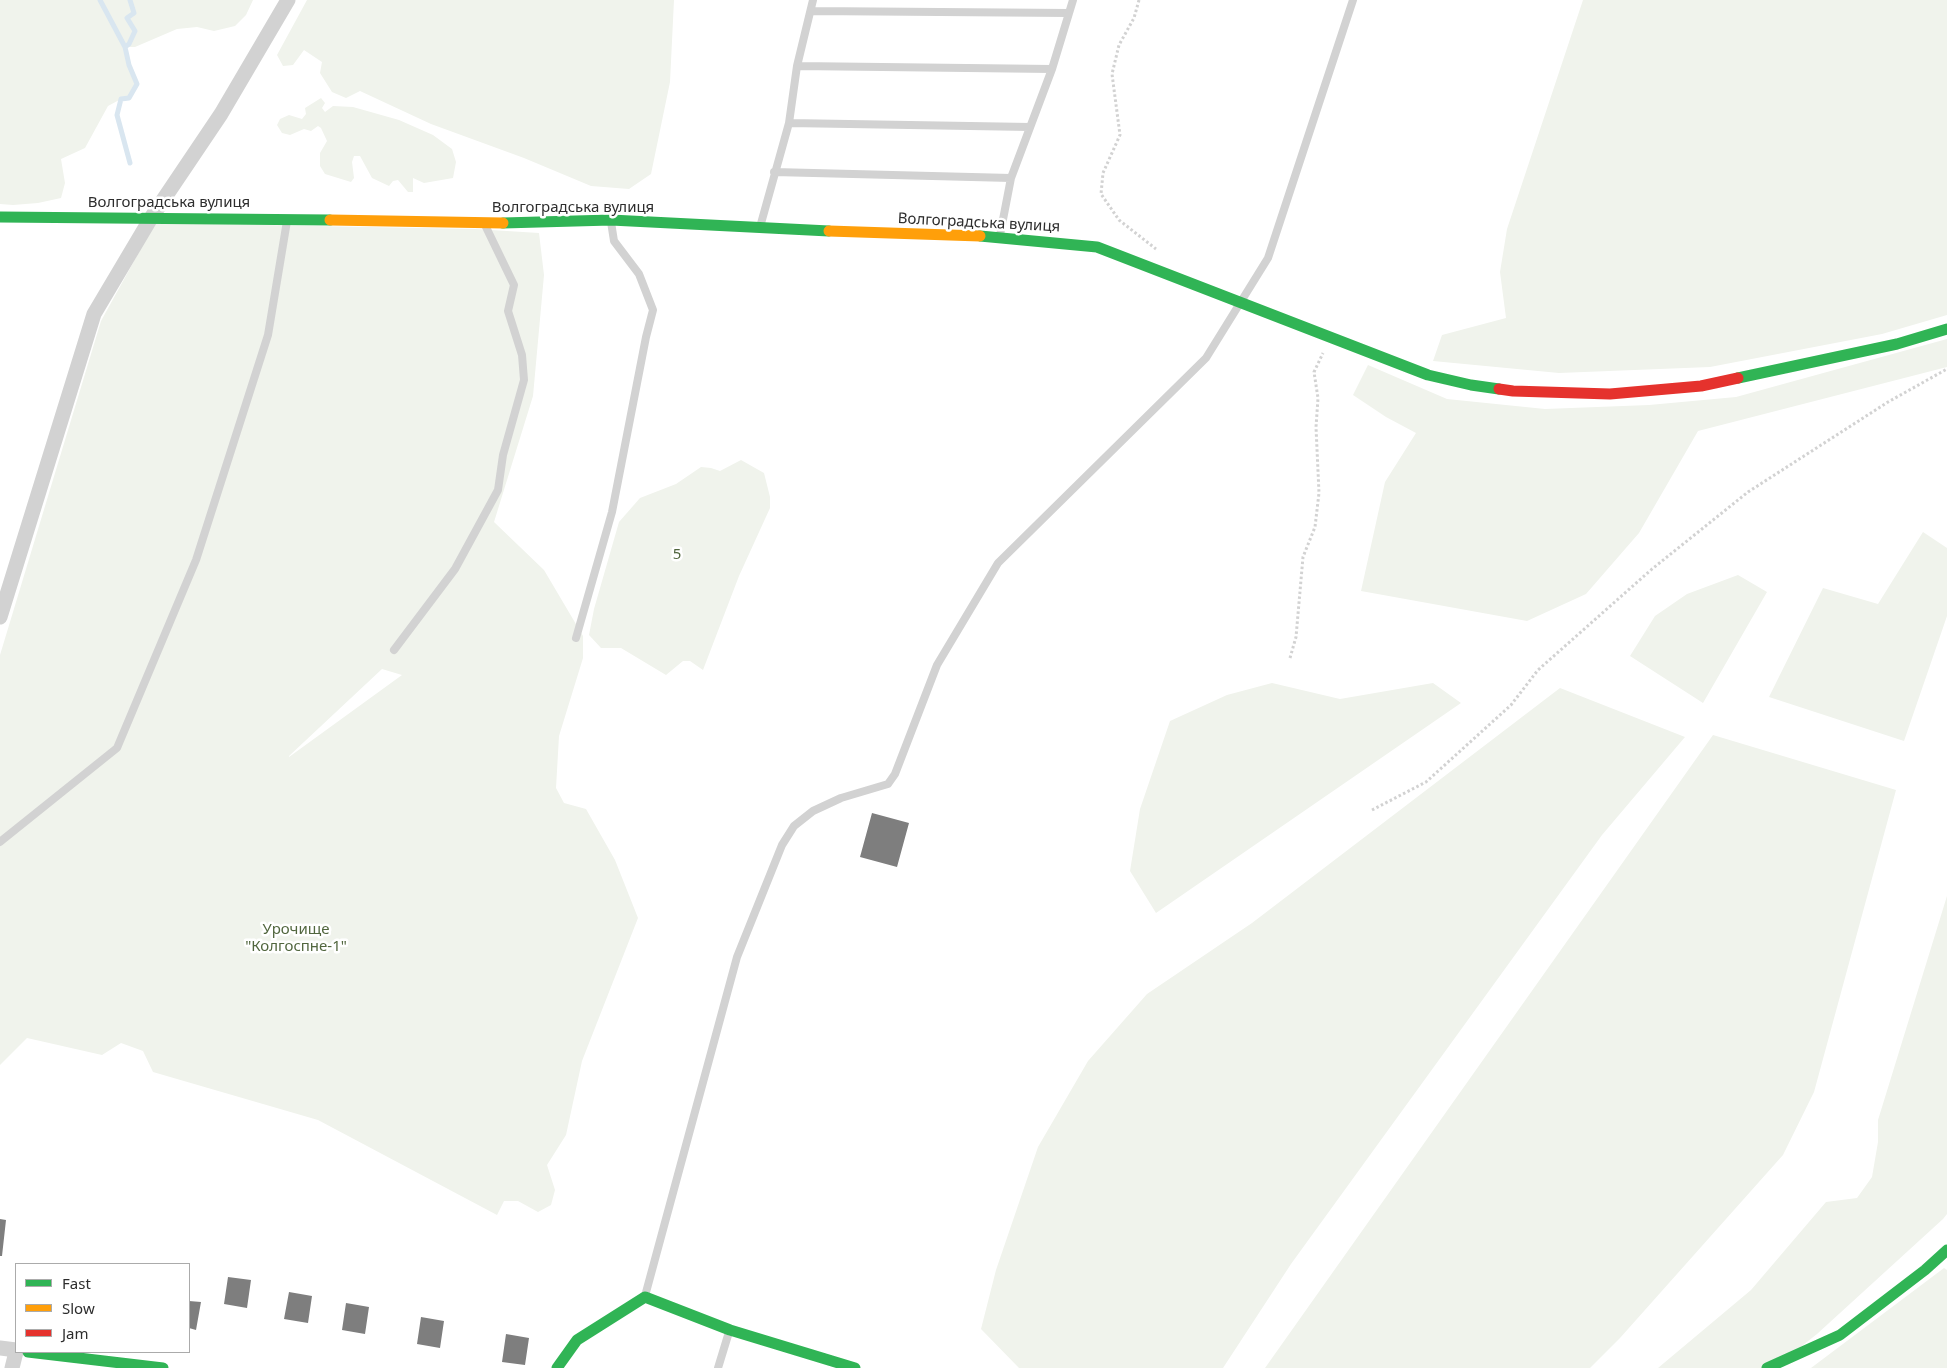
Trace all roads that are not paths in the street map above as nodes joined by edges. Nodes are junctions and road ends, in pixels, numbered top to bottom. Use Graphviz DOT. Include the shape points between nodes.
graph roads {
  1 [pos="288,0"];
  2 [pos="813,0"];
  3 [pos="1072,0"];
  4 [pos="1353,0"];
  5 [pos="811,11"];
  6 [pos="1069,13"];
  7 [pos="796,66"];
  8 [pos="1052,69"];
  9 [pos="789,123"];
  10 [pos="1030,127"];
  11 [pos="774,172"];
  12 [pos="1011,178"];
  13 [pos="0,217"];
  14 [pos="151,218"];
  15 [pos="287,219"];
  16 [pos="611,220"];
  17 [pos="484,223"];
  18 [pos="759,229"];
  19 [pos="999,237"];
  20 [pos="1241,302"];
  21 [pos="1947,329"];
  22 [pos="0,617"];
  23 [pos="576,638"];
  24 [pos="394,650"];
  25 [pos="0,842"];
  26 [pos="1947,1250"];
  27 [pos="645,1297"];
  28 [pos="730,1330"];
  29 [pos="0,1348"];
  30 [pos="15,1351"];
  31 [pos="16,1353"];
  32 [pos="36,1353"];
  33 [pos="12,1368"];
  34 [pos="164,1368"];
  35 [pos="557,1368"];
  36 [pos="718,1368"];
  37 [pos="855,1368"];
  38 [pos="1767,1368"];
  1 -- 14 [label="street" via="221,114"];
  2 -- 5 [label="lane"];
  3 -- 6 [label="lane"];
  4 -- 20 [label="lane" via="1268,258"];
  5 -- 6 [label="lane"];
  5 -- 7 [label="lane"];
  6 -- 8 [label="lane"];
  7 -- 8 [label="lane"];
  7 -- 9 [label="lane"];
  8 -- 10 [label="lane"];
  9 -- 10 [label="lane"];
  9 -- 11 [label="lane"];
  10 -- 12 [label="lane"];
  11 -- 12 [label="lane"];
  11 -- 18 [label="lane"];
  12 -- 19 [label="lane"];
  13 -- 14 [label="street, Волгоградська вулиця"];
  14 -- 15 [label="street, Волгоградська вулиця"];
  14 -- 22 [label="street" via="94,314"];
  15 -- 17 [label="street, Волгоградська вулиця"];
  15 -- 25 [label="lane" via="268,335 196,560 116,748"];
  16 -- 17 [label="street, Волгоградська вулиця"];
  16 -- 18 [label="street, Волгоградська вулиця"];
  16 -- 23 [label="lane" via="614,241 639,274 653,310 612,512"];
  17 -- 24 [label="lane" via="514,285 508,311 522,355 524,380 503,455 498,490 455,569"];
  18 -- 19 [label="street, Волгоградська вулиця"];
  19 -- 20 [label="street, Волгоградська вулиця" via="1097,247"];
  20 -- 21 [label="street, Волгоградська вулиця" via="1428,375 1513,391 1610,394 1702,386 1897,344"];
  20 -- 27 [label="lane" via="1206,358 1192,374 998,563 937,665 895,774 888,784 841,798 813,812 794,826 782,844 737,958"];
  26 -- 38 [label="street" via="1840,1335"];
  27 -- 28 [label="street"];
  27 -- 35 [label="street" via="577,1340"];
  28 -- 36 [label="lane"];
  28 -- 37 [label="street"];
  29 -- 30 [label="street"];
  31 -- 33 [label="street"];
  32 -- 34 [label="street"];
}
